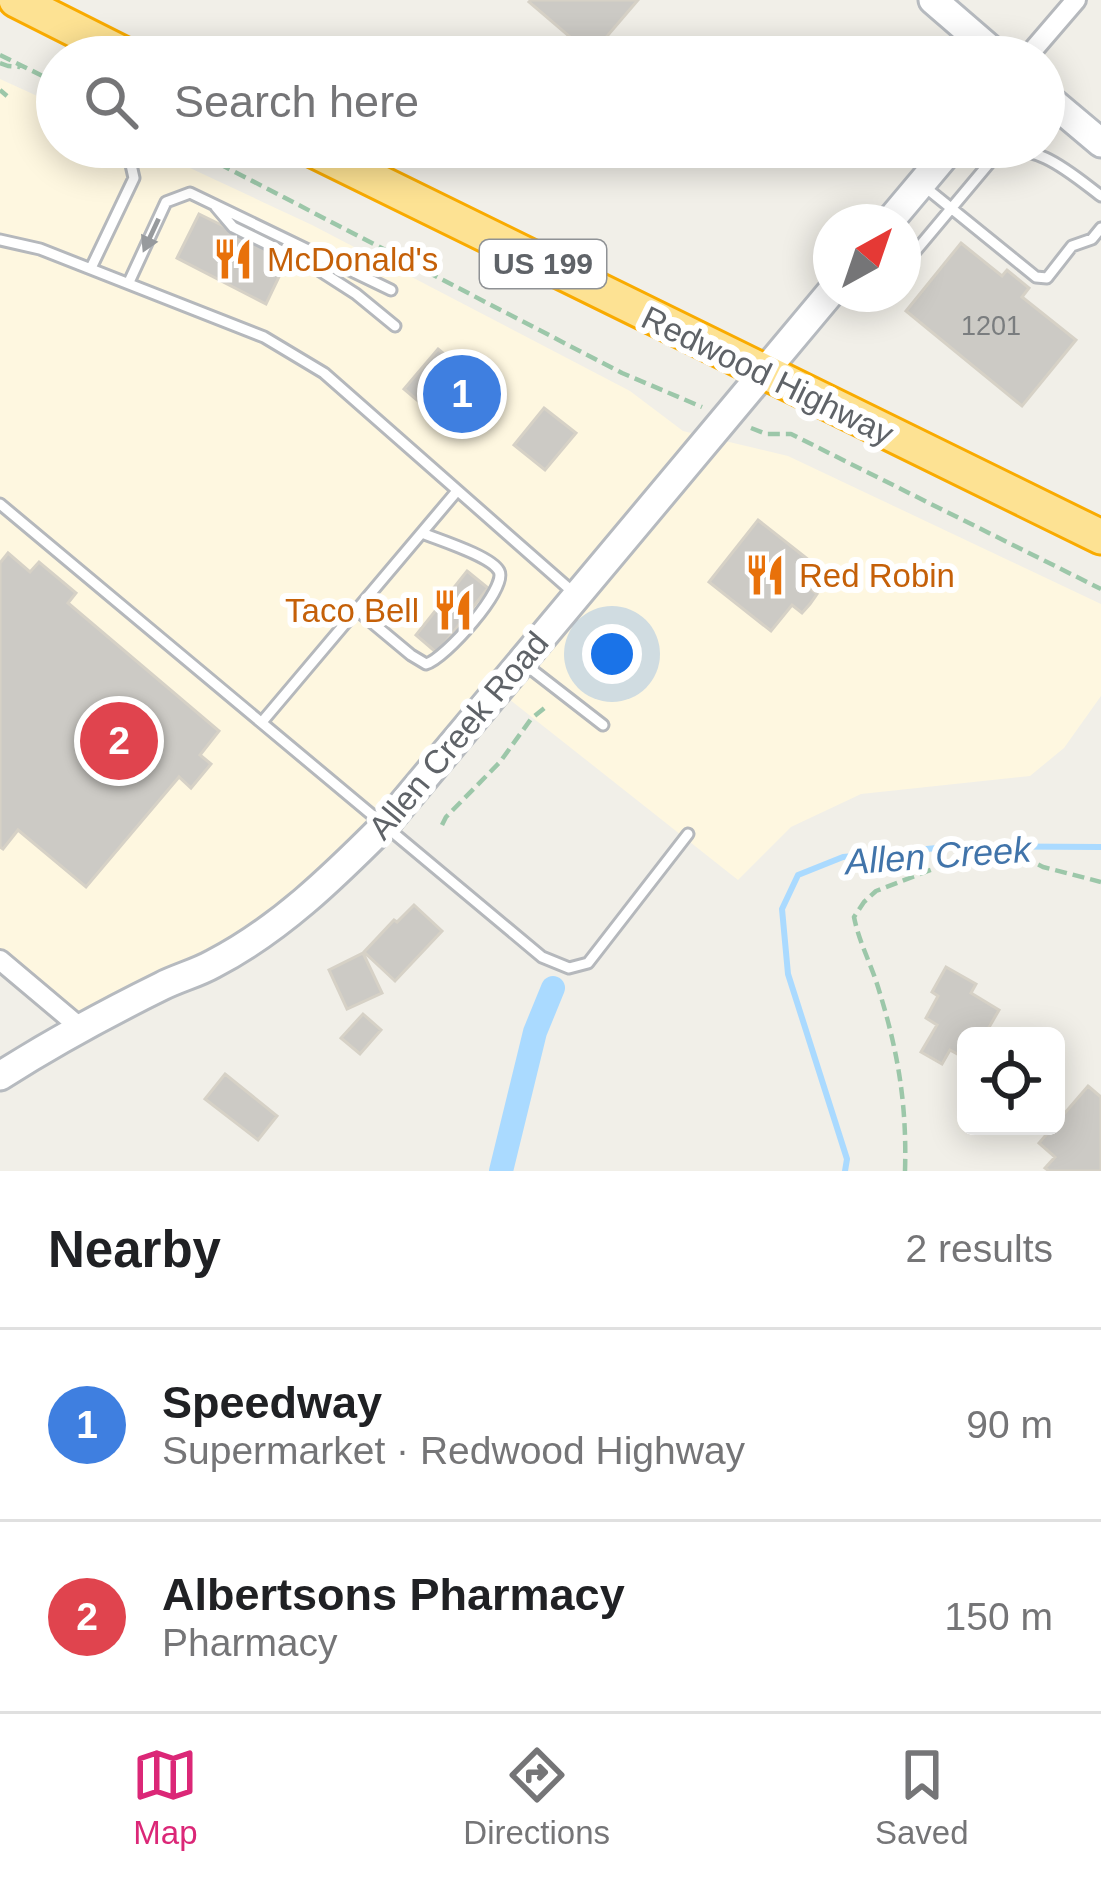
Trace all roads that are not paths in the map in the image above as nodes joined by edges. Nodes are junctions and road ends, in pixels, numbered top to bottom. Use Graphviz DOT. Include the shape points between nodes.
graph roads {
  1 [pos="16,0"];
  2 [pos="933,0"];
  3 [pos="1076,0"];
  4 [pos="87,36"];
  5 [pos="975,36"];
  6 [pos="1045,36"];
  7 [pos="1065,113"];
  8 [pos="1101,143"];
  9 [pos="132,168"];
  10 [pos="350,168"];
  11 [pos="934,168"];
  12 [pos="984,168"];
  13 [pos="1063,168"];
  14 [pos="921,184"];
  15 [pos="1101,196"];
  16 [pos="904,204"];
  17 [pos="214,205"];
  18 [pos="951,208"];
  19 [pos="1101,228"];
  20 [pos="0,239"];
  21 [pos="921,244"];
  22 [pos="91,268"];
  23 [pos="129,282"];
  24 [pos="391,290"];
  25 [pos="814,312"];
  26 [pos="395,326"];
  27 [pos="764,373"];
  28 [pos="457,491"];
  29 [pos="0,504"];
  30 [pos="422,532"];
  31 [pos="1101,537"];
  32 [pos="577,596"];
  33 [pos="357,610"];
  34 [pos="522,662"];
  35 [pos="262,722"];
  36 [pos="603,725"];
  37 [pos="385,825"];
  38 [pos="688,833"];
  39 [pos="0,960"];
  40 [pos="82,1029"];
  41 [pos="0,1076"];
  1 -- 4 [label="highway"];
  2 -- 5 [label="street"];
  3 -- 6 [label="street"];
  7 -- 8 [label="street"];
  9 -- 22 [label="lane"];
  10 -- 27 [label="highway, Redwood Highway / US 199"];
  11 -- 14 [label="street"];
  12 -- 18 [label="lane"];
  13 -- 15 [label="lane"];
  14 -- 16 [label="street"];
  14 -- 18 [label="lane"];
  17 -- 23 [label="lane, one-way" via="190,193 166,202"];
  17 -- 24 [label="lane"];
  17 -- 26 [label="lane" via="233,227 314,267"];
  18 -- 19 [label="lane" via="1036,277 1047,278"];
  18 -- 21 [label="lane"];
  20 -- 22 [label="lane"];
  22 -- 23 [label="lane"];
  23 -- 28 [label="lane" via="264,337 324,373"];
  25 -- 27 [label="street, Allen Creek Road"];
  27 -- 31 [label="highway, Redwood Highway / US 199"];
  27 -- 32 [label="street, Allen Creek Road"];
  28 -- 30 [label="lane"];
  28 -- 32 [label="lane"];
  29 -- 35 [label="lane"];
  30 -- 33 [label="lane"];
  30 -- 33 [label="lane" via="500,573 495,593 465,630 426,664"];
  32 -- 34 [label="street, Allen Creek Road"];
  33 -- 35 [label="lane"];
  34 -- 36 [label="lane"];
  34 -- 37 [label="street, Allen Creek Road"];
  35 -- 37 [label="lane"];
  37 -- 38 [label="lane" via="542,957 568,968 588,963"];
  37 -- 40 [label="street, Allen Creek Road" via="277,923"];
  39 -- 40 [label="street"];
  40 -- 41 [label="street, Allen Creek Road"];
}
